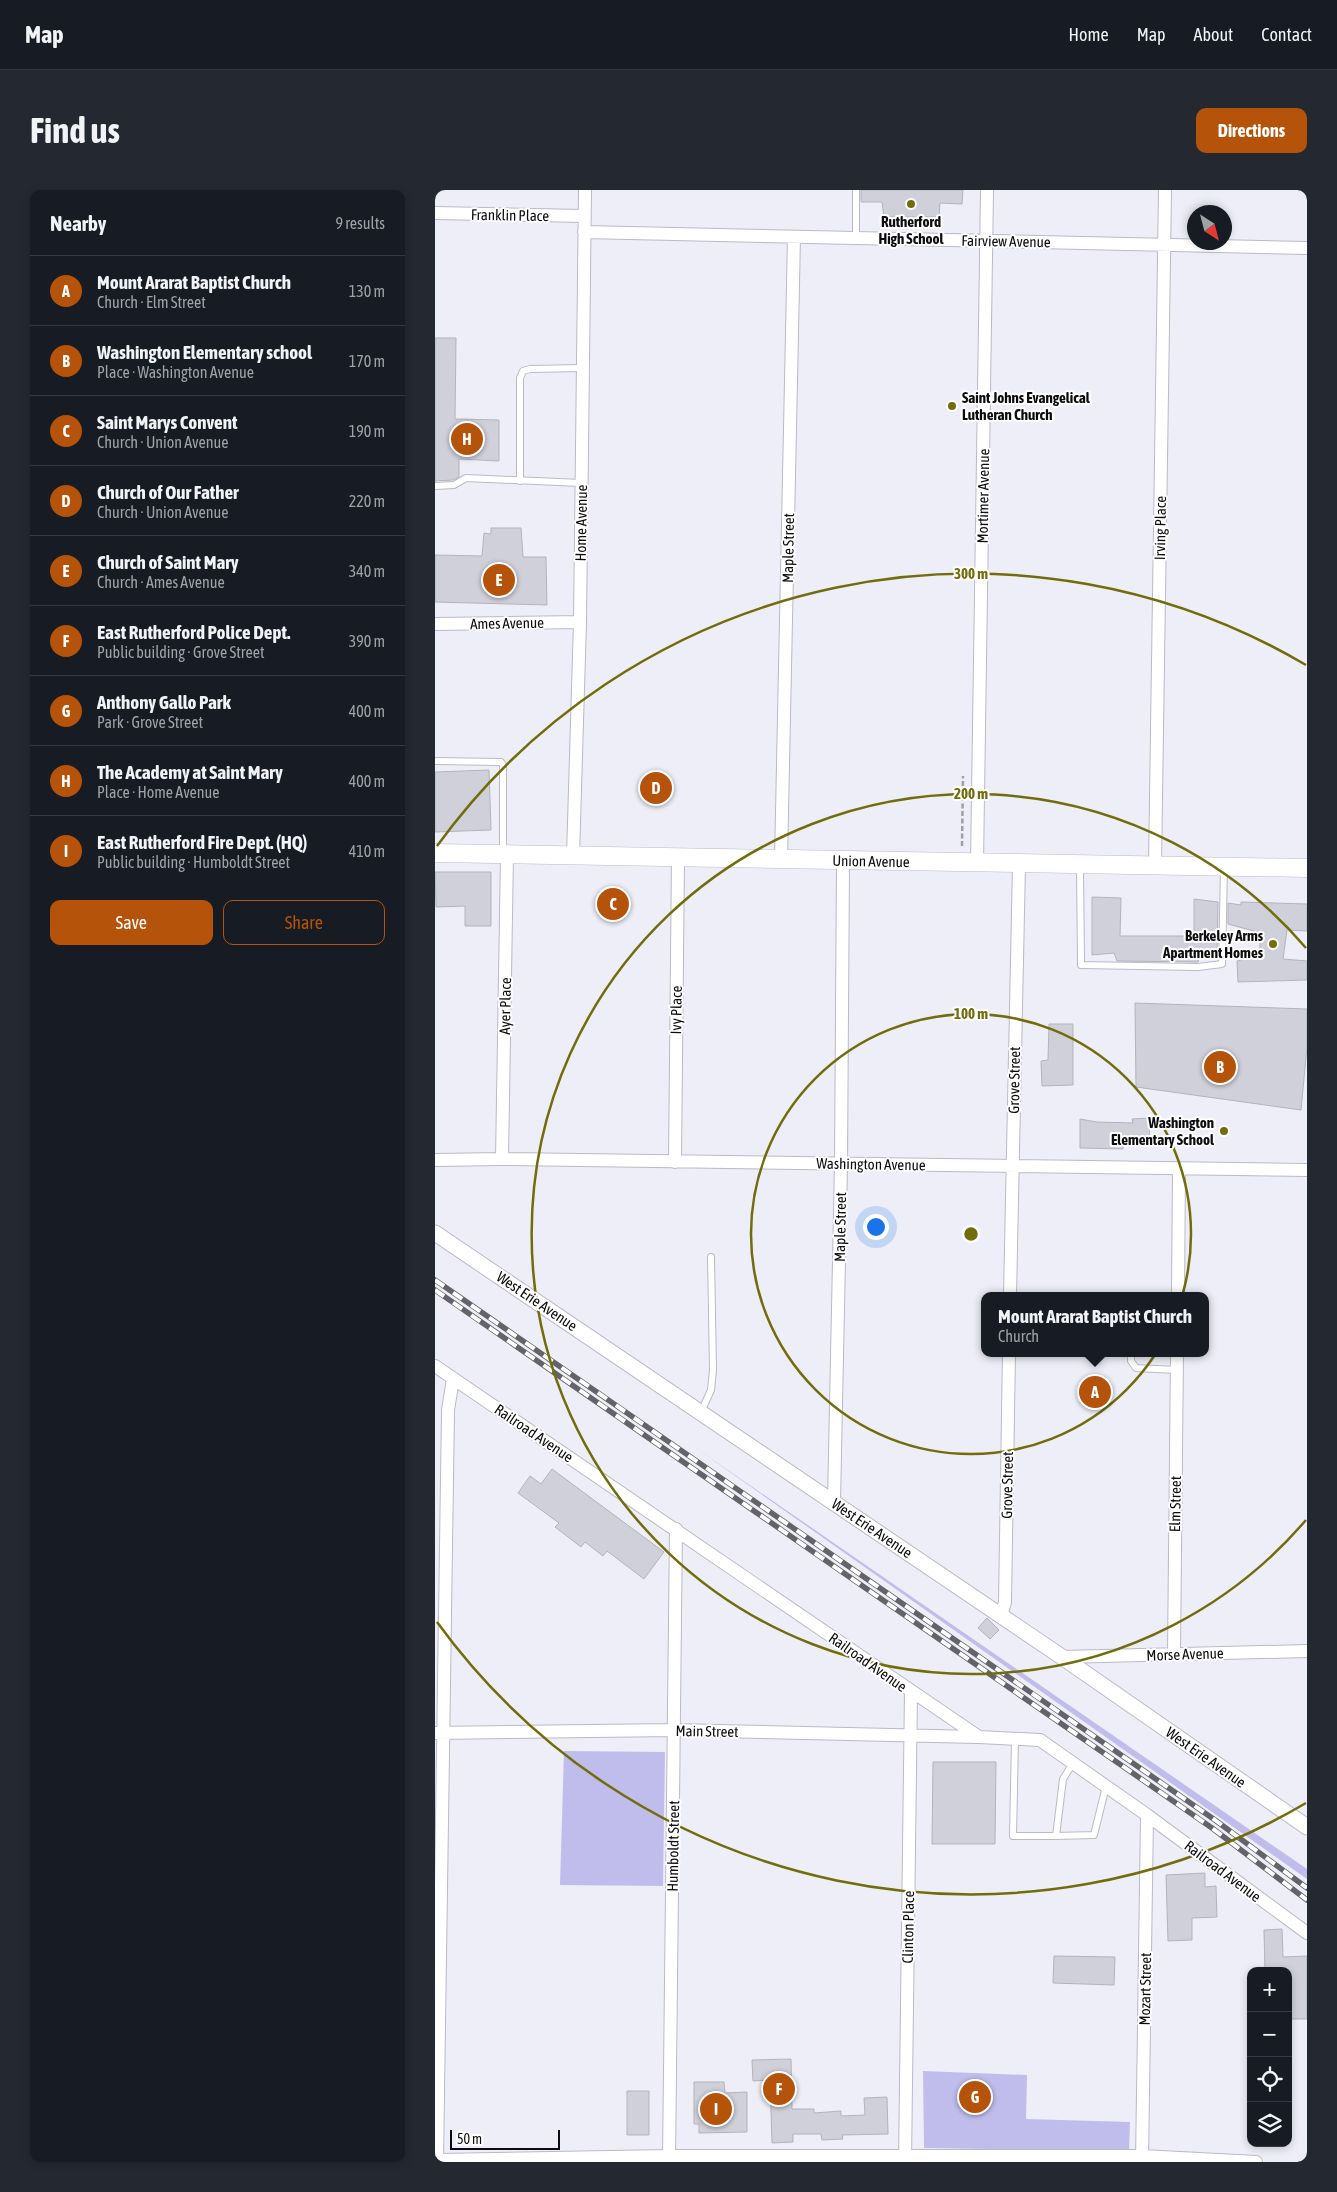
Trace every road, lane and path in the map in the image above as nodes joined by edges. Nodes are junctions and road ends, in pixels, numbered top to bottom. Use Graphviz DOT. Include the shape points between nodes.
graph roads {
  1 [pos="585,190"];
  2 [pos="856,190"];
  3 [pos="987,190"];
  4 [pos="1165,190"];
  5 [pos="435,213"];
  6 [pos="585,216"];
  7 [pos="584,232"];
  8 [pos="794,236"];
  9 [pos="856,238"];
  10 [pos="986,241"];
  11 [pos="1164,245"];
  12 [pos="1307,248"];
  13 [pos="583,368"];
  14 [pos="520,480"];
  15 [pos="581,483"];
  16 [pos="435,486"];
  17 [pos="579,622"];
  18 [pos="435,624"];
  19 [pos="435,761"];
  20 [pos="435,853"];
  21 [pos="505,853"];
  22 [pos="573,856"];
  23 [pos="678,858"];
  24 [pos="781,860"];
  25 [pos="843,861"];
  26 [pos="977,862"];
  27 [pos="1019,864"];
  28 [pos="1080,865"];
  29 [pos="1155,866"];
  30 [pos="1223,867"];
  31 [pos="1307,868"];
  32 [pos="502,1159"];
  33 [pos="435,1160"];
  34 [pos="675,1162"];
  35 [pos="841,1164"];
  36 [pos="1012,1166"];
  37 [pos="1179,1168"];
  38 [pos="1307,1170"];
  39 [pos="435,1233"];
  40 [pos="711,1257"];
  41 [pos="1010,1292"];
  42 [pos="1178,1292"];
  43 [pos="1009,1357"];
  44 [pos="1131,1357"];
  45 [pos="1177,1357"];
  46 [pos="435,1366"];
  47 [pos="1177,1370"];
  48 [pos="453,1379"];
  49 [pos="701,1412"];
  50 [pos="834,1502"];
  51 [pos="676,1529"];
  52 [pos="1001,1616"];
  53 [pos="1307,1651"];
  54 [pos="1174,1654"];
  55 [pos="1063,1657"];
  56 [pos="911,1692"];
  57 [pos="674,1730"];
  58 [pos="439,1734"];
  59 [pos="911,1734"];
  60 [pos="979,1737"];
  61 [pos="1015,1739"];
  62 [pos="1073,1763"];
  63 [pos="1106,1786"];
  64 [pos="1147,1815"];
  65 [pos="1307,1827"];
  66 [pos="1055,1836"];
  67 [pos="1307,1934"];
  68 [pos="669,2159"];
  69 [pos="905,2159"];
  70 [pos="1142,2159"];
  71 [pos="437,2161"];
  72 [pos="1256,2162"];
  1 -- 6 [label="street, Home Avenue"];
  2 -- 9 [label="lane"];
  3 -- 10 [label="street, Mortimer Avenue"];
  4 -- 11 [label="street, Irving Place"];
  5 -- 6 [label="street, Franklin Place"];
  6 -- 7 [label="street, Home Avenue"];
  7 -- 8 [label="street, Fairview Avenue"];
  7 -- 13 [label="street, Home Avenue"];
  8 -- 9 [label="street, Fairview Avenue"];
  8 -- 24 [label="street, Maple Street"];
  9 -- 10 [label="street, Fairview Avenue"];
  10 -- 11 [label="street, Fairview Avenue"];
  10 -- 26 [label="street, Mortimer Avenue"];
  11 -- 12 [label="street, Fairview Avenue"];
  11 -- 29 [label="street, Irving Place"];
  13 -- 14 [label="lane" via="523,371 520,384"];
  13 -- 15 [label="street, Home Avenue"];
  14 -- 15 [label="lane"];
  14 -- 16 [label="lane" via="466,478 454,485"];
  15 -- 17 [label="street, Home Avenue"];
  17 -- 18 [label="street, Ames Avenue"];
  17 -- 22 [label="street, Home Avenue"];
  19 -- 21 [label="lane" via="501,762"];
  20 -- 21 [label="main road, Union Avenue"];
  21 -- 22 [label="main road, Union Avenue"];
  21 -- 32 [label="street, Ayer Place"];
  22 -- 23 [label="main road, Union Avenue"];
  23 -- 24 [label="main road, Union Avenue"];
  23 -- 34 [label="street, Ivy Place"];
  24 -- 25 [label="main road, Union Avenue"];
  25 -- 26 [label="main road, Union Avenue"];
  25 -- 35 [label="street, Maple Street"];
  26 -- 27 [label="main road, Union Avenue"];
  27 -- 28 [label="main road, Union Avenue"];
  27 -- 36 [label="street, Grove Street"];
  28 -- 29 [label="main road, Union Avenue"];
  28 -- 30 [label="lane" via="1081,965 1188,967 1222,964"];
  29 -- 30 [label="main road, Union Avenue"];
  30 -- 31 [label="main road, Union Avenue"];
  32 -- 33 [label="street, Washington Avenue"];
  32 -- 34 [label="street, Washington Avenue"];
  34 -- 35 [label="street, Washington Avenue"];
  35 -- 36 [label="street, Washington Avenue"];
  35 -- 50 [label="street, Maple Street"];
  36 -- 37 [label="street, Washington Avenue"];
  36 -- 41 [label="street, Grove Street"];
  37 -- 38 [label="street, Washington Avenue"];
  37 -- 42 [label="street"];
  39 -- 49 [label="street, West Erie Avenue"];
  40 -- 49 [label="lane" via="713,1370 711,1390"];
  43 -- 52 [label="street, Grove Street" via="1005,1602"];
  44 -- 47 [label="lane" via="1136,1368"];
  45 -- 47 [label="street, Elm Street"];
  46 -- 48 [label="street, Railroad Avenue"];
  47 -- 54 [label="street, Elm Street"];
  48 -- 51 [label="street, Railroad Avenue"];
  48 -- 58 [label="street" via="449,1410"];
  49 -- 50 [label="street, West Erie Avenue"];
  50 -- 52 [label="street, West Erie Avenue"];
  51 -- 56 [label="street, Railroad Avenue"];
  51 -- 57 [label="street, Humboldt Street"];
  52 -- 55 [label="street, West Erie Avenue"];
  53 -- 54 [label="street, Morse Avenue"];
  54 -- 55 [label="street, Morse Avenue"];
  55 -- 65 [label="street, West Erie Avenue"];
  56 -- 59 [label="street, Clinton Place"];
  56 -- 60 [label="street, Railroad Avenue"];
  57 -- 58 [label="street, Main Street"];
  57 -- 59 [label="street, Main Street"];
  57 -- 68 [label="street, Humboldt Street"];
  58 -- 71 [label="street"];
  59 -- 60 [label="street, Main Street"];
  59 -- 69 [label="street, Clinton Place"];
  60 -- 61 [label="street, Railroad Avenue"];
  61 -- 62 [label="street, Railroad Avenue" via="1040,1740"];
  61 -- 66 [label="lane" via="1013,1836"];
  62 -- 63 [label="street, Railroad Avenue"];
  62 -- 66 [label="lane" via="1063,1779"];
  63 -- 64 [label="street, Railroad Avenue"];
  63 -- 66 [label="lane" via="1094,1835"];
  64 -- 67 [label="street, Railroad Avenue"];
  64 -- 70 [label="street, Mozart Street"];
  68 -- 69 [label="street"];
  68 -- 71 [label="street"];
  69 -- 70 [label="street"];
  70 -- 72 [label="street"];
}
